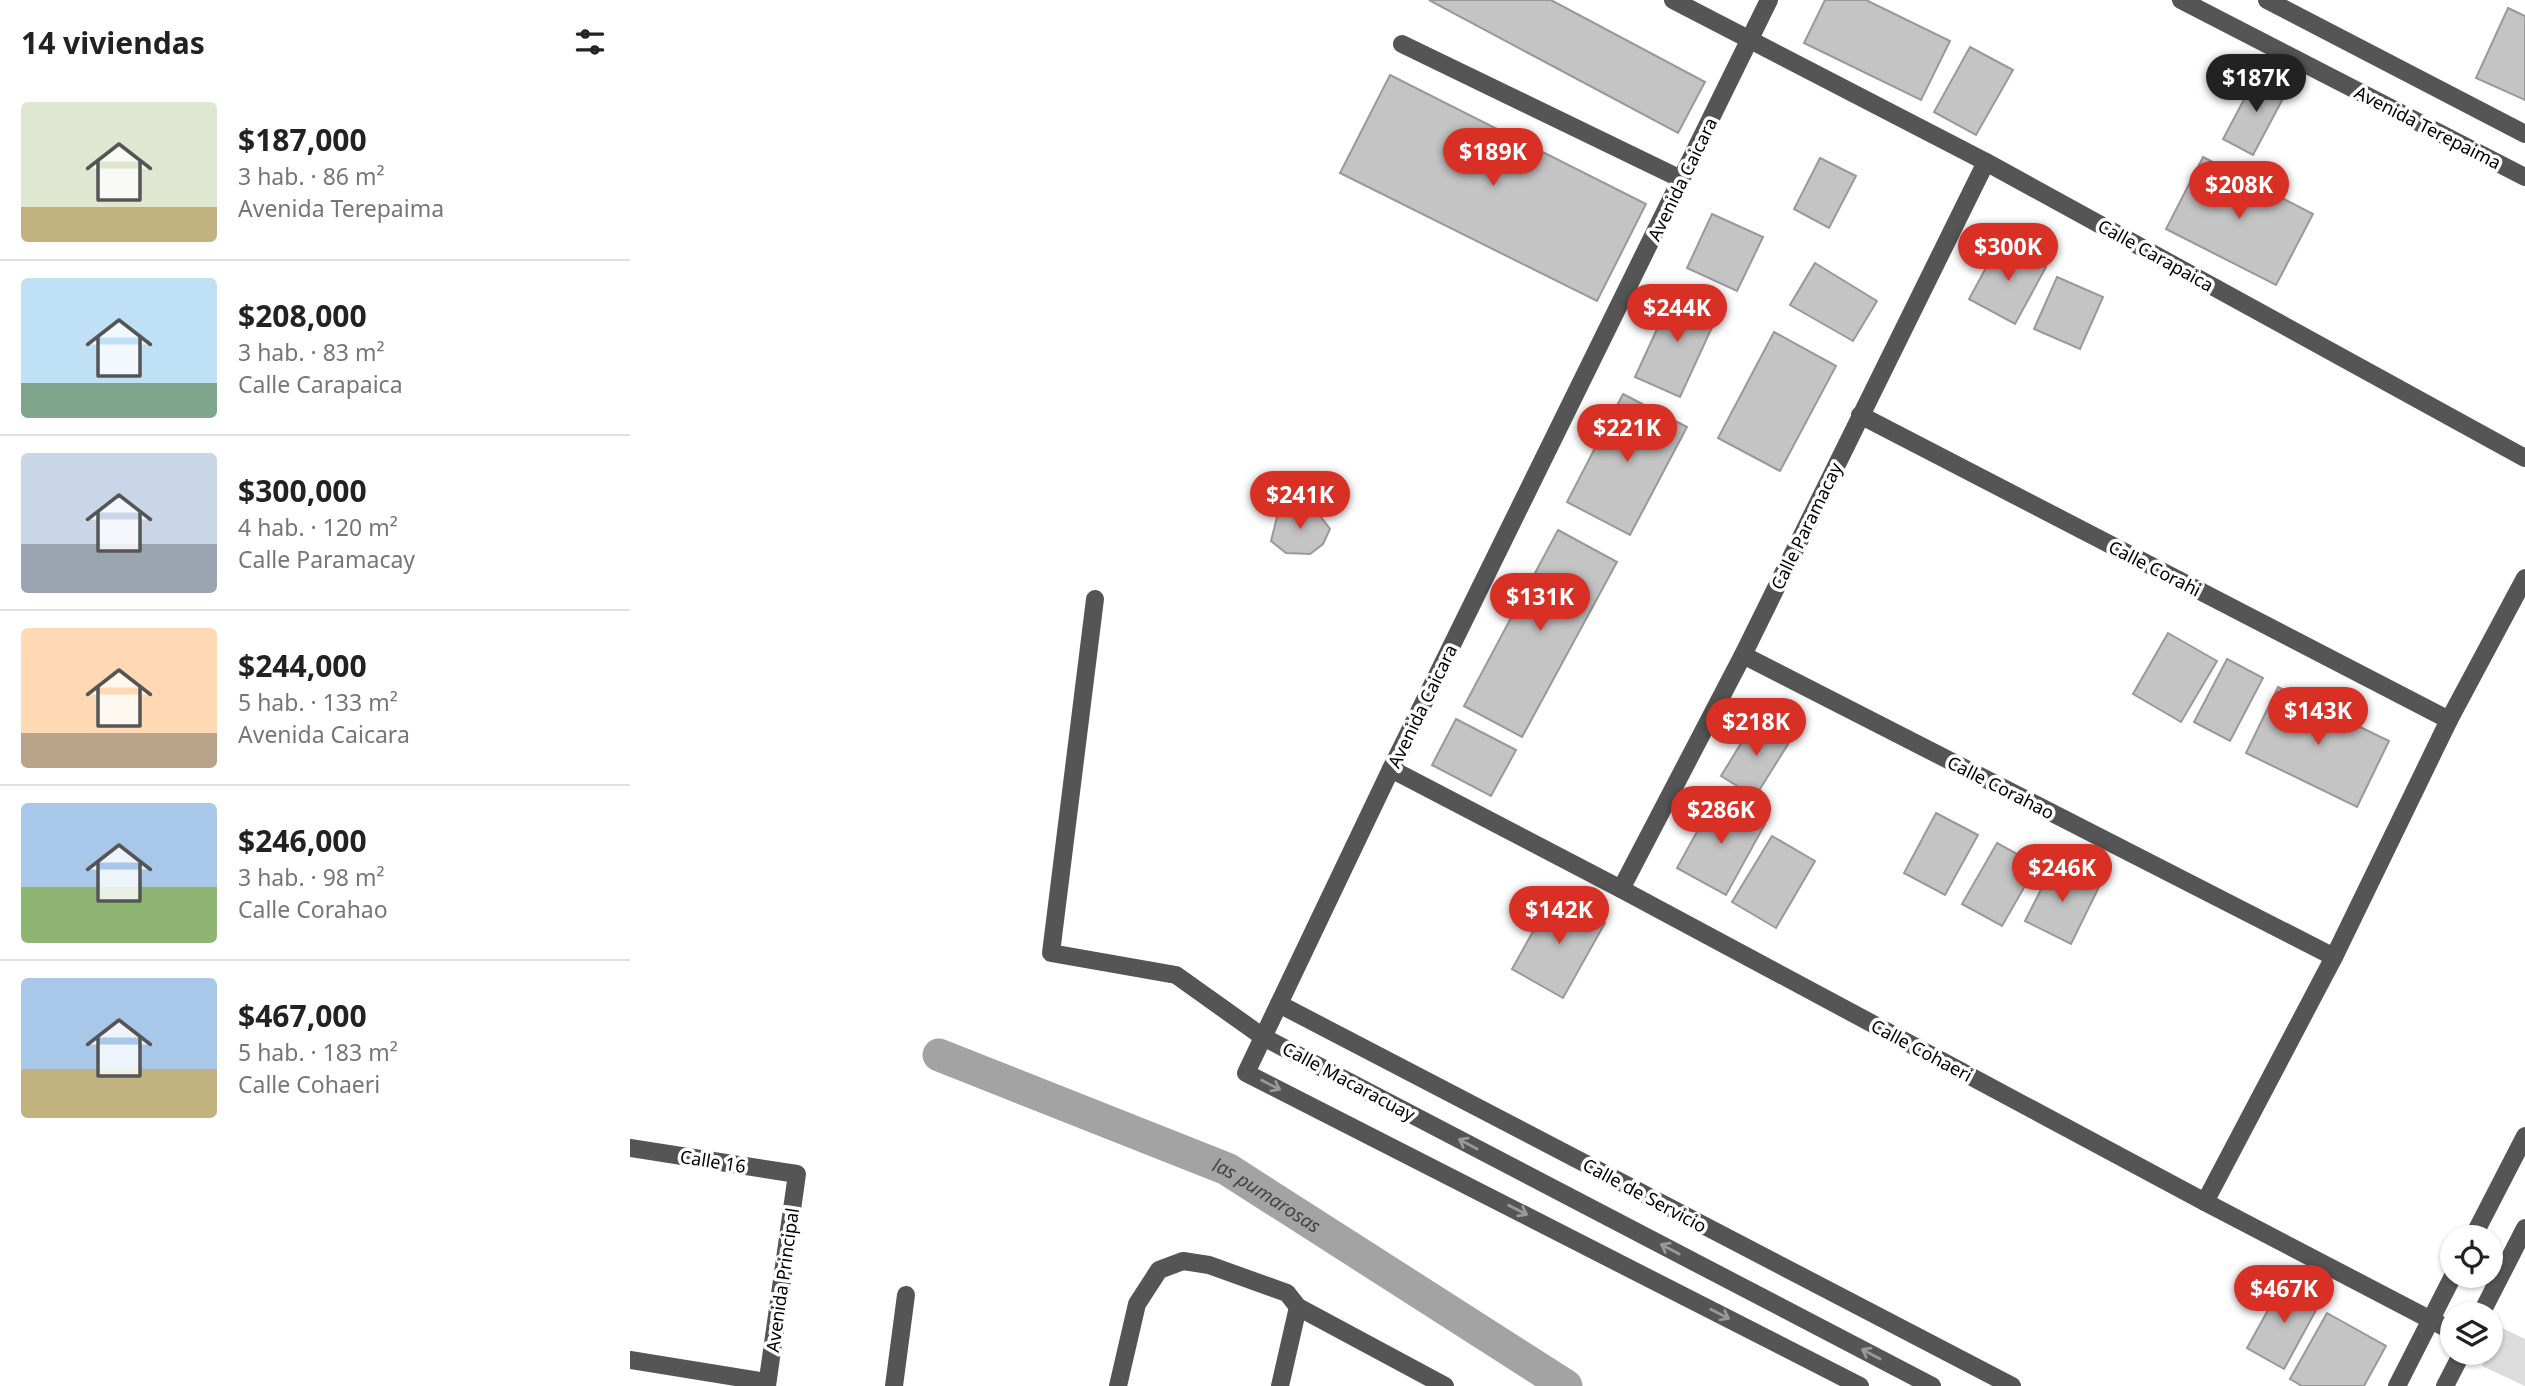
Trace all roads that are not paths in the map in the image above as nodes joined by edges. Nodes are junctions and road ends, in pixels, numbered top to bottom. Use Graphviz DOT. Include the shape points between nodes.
graph roads {
  1 [pos="1673,0"];
  2 [pos="1769,0"];
  3 [pos="2181,0"];
  4 [pos="2269,0"];
  5 [pos="1750,39"];
  6 [pos="1402,44"];
  7 [pos="2525,134"];
  8 [pos="1986,162"];
  9 [pos="2525,177"];
  10 [pos="1681,180"];
  11 [pos="1860,415"];
  12 [pos="2525,458"];
  13 [pos="2525,578"];
  14 [pos="1095,599"];
  15 [pos="1743,654"];
  16 [pos="2449,720"];
  17 [pos="1391,769"];
  18 [pos="1621,889"];
  19 [pos="2334,957"];
  20 [pos="1279,1004"];
  21 [pos="1263,1037"];
  22 [pos="2525,1136"];
  23 [pos="630,1147"];
  24 [pos="797,1174"];
  25 [pos="2205,1202"];
  26 [pos="2479,1225"];
  27 [pos="2525,1228"];
  28 [pos="2447,1288"];
  29 [pos="906,1295"];
  30 [pos="2487,1302"];
  31 [pos="1298,1307"];
  32 [pos="2431,1319"];
  33 [pos="2440,1324"];
  34 [pos="630,1360"];
  35 [pos="2456,1365"];
  36 [pos="767,1384"];
  37 [pos="1438,1384"];
  38 [pos="894,1386"];
  39 [pos="1118,1386"];
  40 [pos="1279,1386"];
  41 [pos="1860,1386"];
  42 [pos="1932,1386"];
  43 [pos="2012,1386"];
  44 [pos="2396,1386"];
  45 [pos="2445,1386"];
  1 -- 5 [label="street, Calle Carapaica"];
  2 -- 5 [label="street, Avenida Caicara"];
  3 -- 9 [label="street, Avenida Terepaima"];
  4 -- 7 [label="street"];
  5 -- 8 [label="street, Calle Carapaica"];
  5 -- 10 [label="street, Avenida Caicara"];
  6 -- 10 [label="street"];
  8 -- 11 [label="street, Calle Paramacay"];
  8 -- 12 [label="street, Calle Carapaica"];
  10 -- 17 [label="street, Avenida Caicara"];
  11 -- 15 [label="street, Calle Paramacay"];
  11 -- 16 [label="street, Calle Corahi"];
  13 -- 16 [label="street"];
  14 -- 21 [label="street" via="1051,953 1176,975"];
  15 -- 18 [label="street, Calle Paramacay"];
  15 -- 19 [label="street, Calle Corahao"];
  16 -- 19 [label="street"];
  17 -- 18 [label="street, Calle Cohaeri"];
  17 -- 20 [label="street, Avenida Caicara"];
  18 -- 25 [label="street, Calle Cohaeri"];
  19 -- 25 [label="street"];
  20 -- 21 [label="street, Avenida Caicara"];
  20 -- 43 [label="street, Calle de Servicio"];
  21 -- 41 [label="street, Calle Macaracuay, one-way" via="1245,1073"];
  42 -- 21 [label="street, Calle Macaracuay, one-way"];
  22 -- 26 [label="street"];
  23 -- 24 [label="street, Calle 16"];
  24 -- 36 [label="street, Avenida Principal"];
  25 -- 32 [label="street, Calle Cohaeri"];
  27 -- 30 [label="street"];
  28 -- 32 [label="street"];
  29 -- 38 [label="street"];
  31 -- 37 [label="street"];
  31 -- 39 [label="street" via="1287,1293 1209,1265 1183,1261 1159,1270 1137,1304"];
  31 -- 40 [label="street"];
  32 -- 33 [label="street, Calle Cohaeri"];
  32 -- 44 [label="street"];
  34 -- 36 [label="street"];
  35 -- 45 [label="street"];
}
